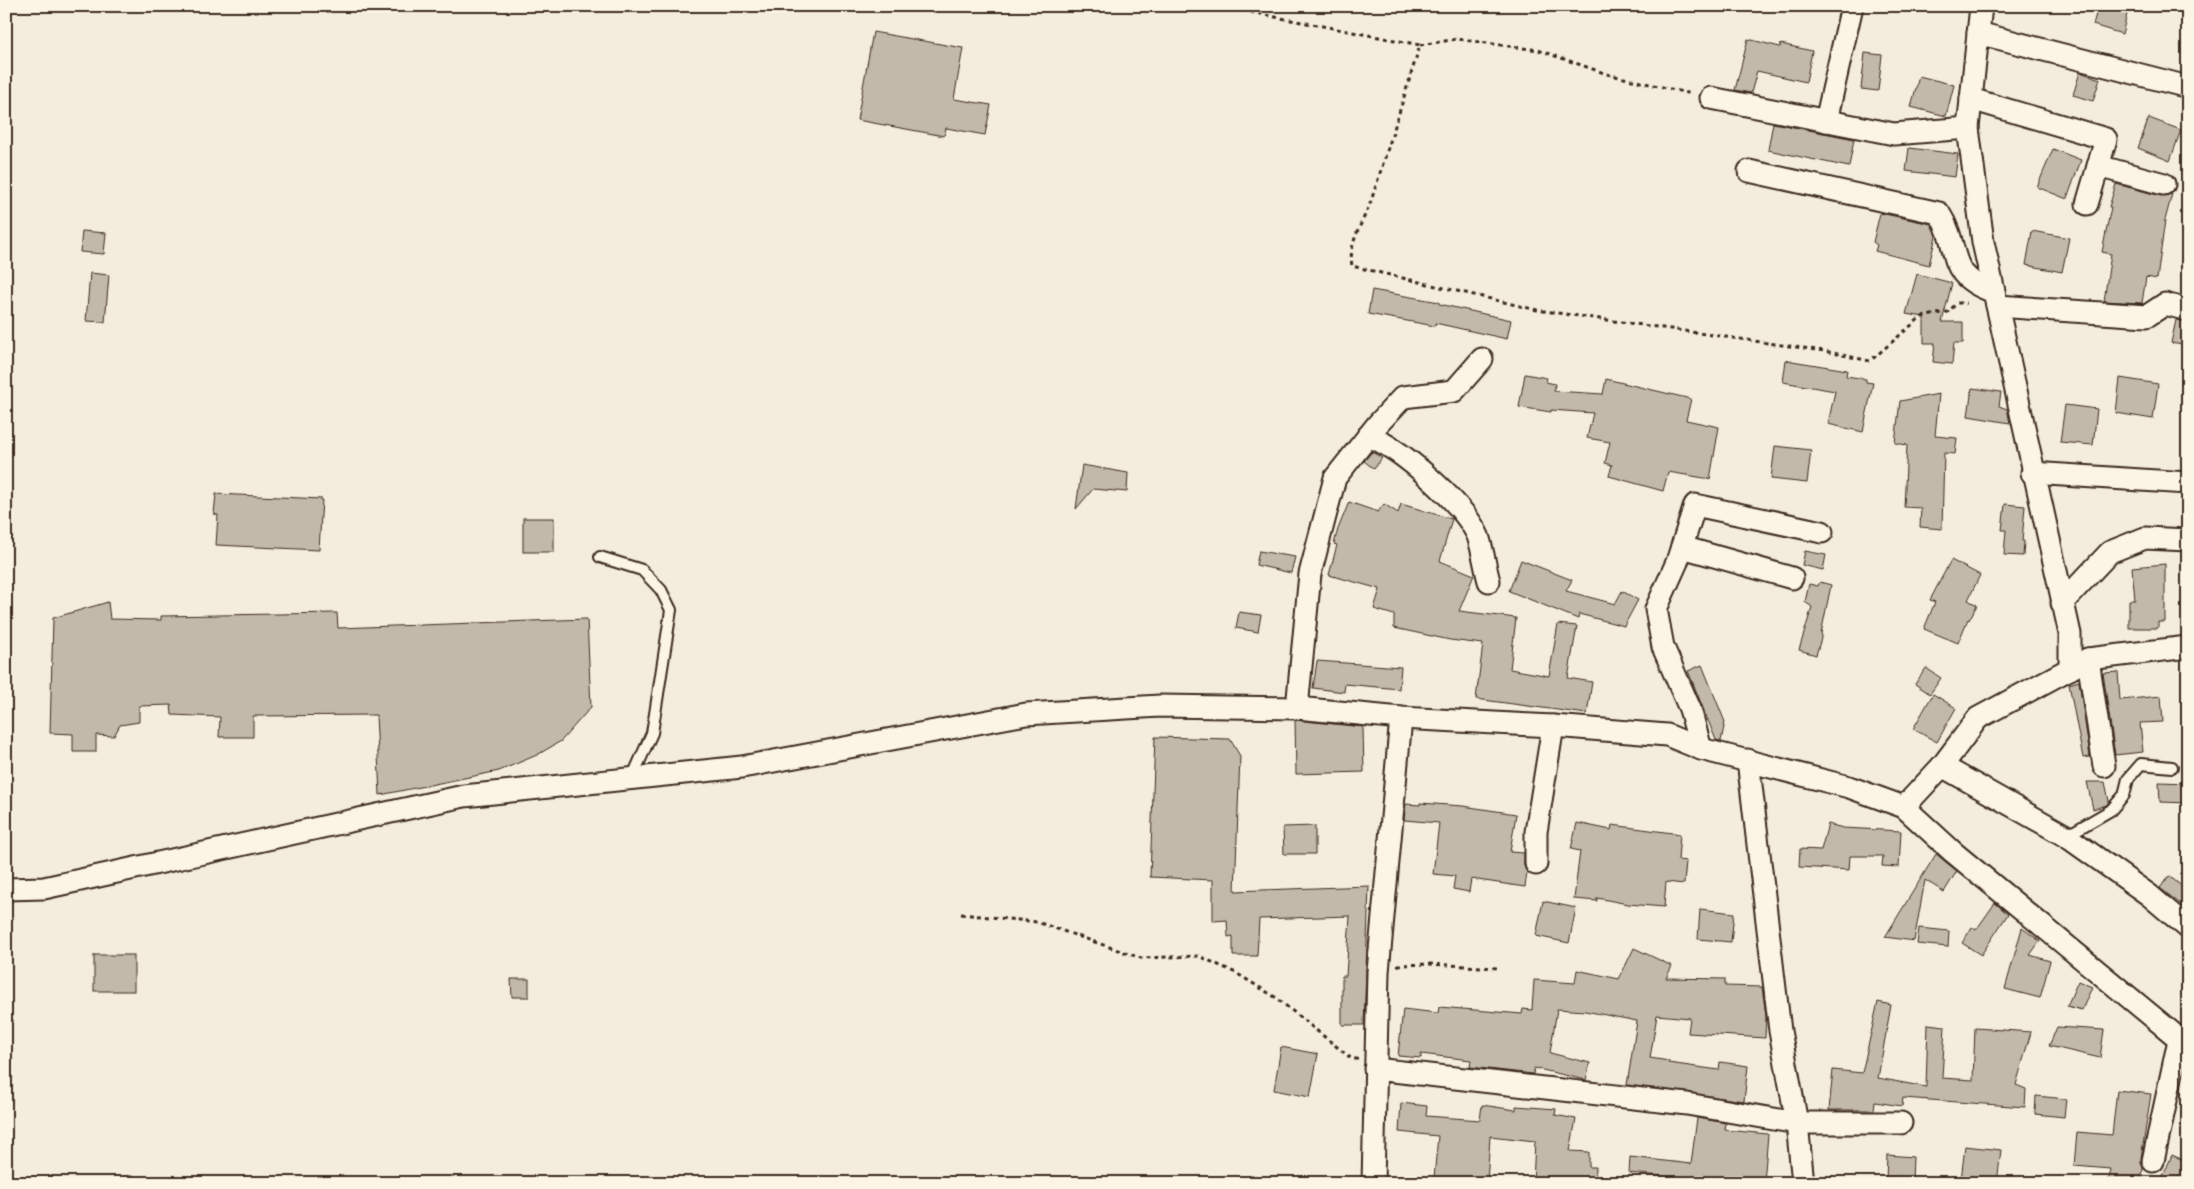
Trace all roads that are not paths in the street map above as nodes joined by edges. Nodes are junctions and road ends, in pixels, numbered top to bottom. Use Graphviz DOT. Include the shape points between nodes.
graph roads {
  1 [pos="1852,6"];
  2 [pos="1981,6"];
  3 [pos="1978,33"];
  4 [pos="2188,87"];
  5 [pos="1711,98"];
  6 [pos="1971,99"];
  7 [pos="1826,121"];
  8 [pos="1968,128"];
  9 [pos="2098,166"];
  10 [pos="1749,171"];
  11 [pos="2164,184"];
  12 [pos="2087,204"];
  13 [pos="1996,299"];
  14 [pos="2188,310"];
  15 [pos="1482,360"];
  16 [pos="1368,436"];
  17 [pos="2032,473"];
  18 [pos="2188,483"];
  19 [pos="1822,532"];
  20 [pos="2188,540"];
  21 [pos="1682,547"];
  22 [pos="600,557"];
  23 [pos="1792,578"];
  24 [pos="1489,581"];
  25 [pos="2062,603"];
  26 [pos="2188,647"];
  27 [pos="2079,664"];
  28 [pos="1297,708"];
  29 [pos="1400,718"];
  30 [pos="1553,726"];
  31 [pos="1701,748"];
  32 [pos="1748,760"];
  33 [pos="1942,766"];
  34 [pos="2104,766"];
  35 [pos="2172,767"];
  36 [pos="632,778"];
  37 [pos="1904,807"];
  38 [pos="2066,836"];
  39 [pos="1536,864"];
  40 [pos="6,889"];
  41 [pos="2188,928"];
  42 [pos="2184,1043"];
  43 [pos="1375,1065"];
  44 [pos="1797,1122"];
  45 [pos="1902,1123"];
  46 [pos="2153,1161"];
  47 [pos="1373,1183"];
  48 [pos="1803,1183"];
  1 -- 7 [label="street"];
  2 -- 3 [label="street"];
  3 -- 4 [label="street"];
  3 -- 6 [label="street"];
  5 -- 7 [label="street"];
  6 -- 8 [label="street"];
  6 -- 9 [label="street" via="2106,139"];
  7 -- 8 [label="street" via="1894,134"];
  8 -- 13 [label="street" via="1983,242"];
  9 -- 11 [label="street"];
  9 -- 12 [label="street"];
  10 -- 13 [label="street" via="1939,213 1946,224 1958,269 1974,285"];
  13 -- 14 [label="street" via="2147,316 2165,304"];
  13 -- 17 [label="street"];
  15 -- 16 [label="street" via="1454,391 1403,397"];
  16 -- 24 [label="street" via="1383,441 1434,483 1465,514 1478,536"];
  16 -- 28 [label="street" via="1335,478 1310,574"];
  17 -- 18 [label="street"];
  17 -- 25 [label="street"];
  19 -- 21 [label="street" via="1695,505"];
  20 -- 25 [label="street" via="2145,538 2110,552"];
  21 -- 23 [label="street"];
  21 -- 31 [label="street" via="1656,609 1663,647 1690,709"];
  22 -- 36 [label="lane" via="642,570 661,590 671,610 652,733"];
  25 -- 27 [label="street"];
  26 -- 27 [label="street"];
  27 -- 33 [label="street" via="1978,718"];
  27 -- 34 [label="street"];
  28 -- 29 [label="street"];
  28 -- 36 [label="street" via="1160,706 1026,714 742,767"];
  29 -- 30 [label="street"];
  29 -- 43 [label="street" via="1379,966"];
  30 -- 31 [label="street" via="1667,735"];
  30 -- 39 [label="street" via="1536,832"];
  31 -- 32 [label="street"];
  32 -- 37 [label="street" via="1849,787"];
  32 -- 44 [label="street" via="1780,1031"];
  33 -- 37 [label="street"];
  33 -- 38 [label="street"];
  35 -- 38 [label="lane" via="2141,764 2128,779 2124,795 2111,810"];
  36 -- 40 [label="street" via="464,796 44,888"];
  37 -- 42 [label="street" via="1953,852"];
  38 -- 41 [label="street" via="2149,895"];
  42 -- 46 [label="street"];
  43 -- 44 [label="street" via="1687,1104"];
  43 -- 47 [label="street"];
  44 -- 45 [label="street"];
  44 -- 48 [label="street"];
}
